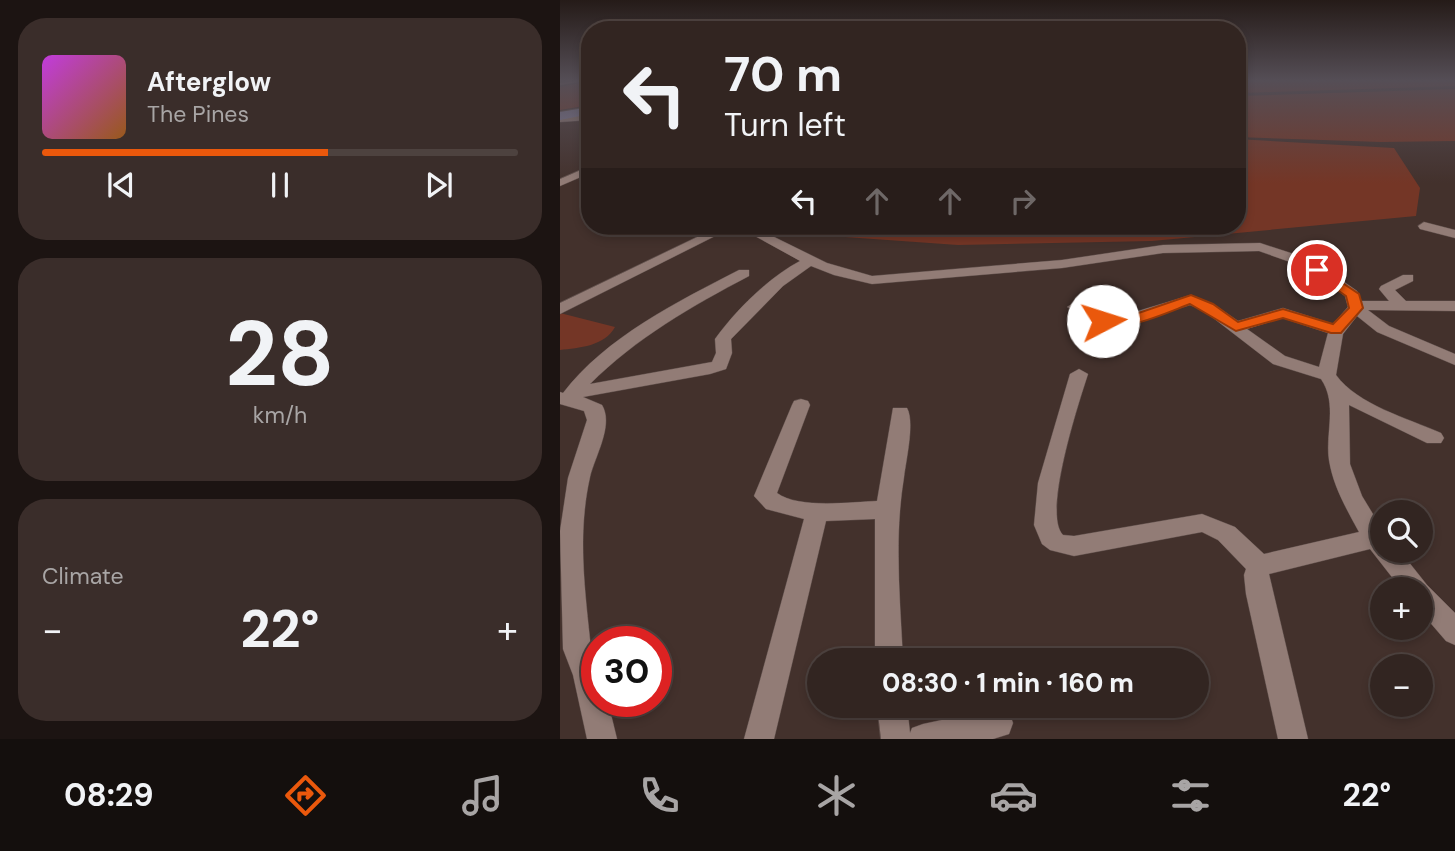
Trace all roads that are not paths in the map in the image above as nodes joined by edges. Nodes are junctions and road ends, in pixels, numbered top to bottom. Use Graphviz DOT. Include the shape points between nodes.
graph roads {
  1 [pos="560,117"];
  2 [pos="581,117"];
  3 [pos="581,173"];
  4 [pos="560,183"];
  5 [pos="1424,226"];
  6 [pos="1455,234"];
  7 [pos="711,235"];
  8 [pos="761,235"];
  9 [pos="812,260"];
  10 [pos="744,273"];
  11 [pos="1408,278"];
  12 [pos="1402,306"];
  13 [pos="1455,306"];
  14 [pos="1074,307"];
  15 [pos="1356,308"];
  16 [pos="560,309"];
  17 [pos="1236,327"];
  18 [pos="1336,330"];
  19 [pos="1455,360"];
  20 [pos="1079,374"];
  21 [pos="1327,375"];
  22 [pos="1339,392"];
  23 [pos="567,397"];
  24 [pos="801,405"];
  25 [pos="900,412"];
  26 [pos="1434,438"];
  27 [pos="887,510"];
  28 [pos="817,512"];
  29 [pos="1370,527"];
  30 [pos="1370,547"];
  31 [pos="564,550"];
  32 [pos="1395,563"];
  33 [pos="1259,566"];
  34 [pos="1407,577"];
  35 [pos="1433,607"];
  36 [pos="1455,632"];
  37 [pos="889,648"];
  38 [pos="894,718"];
  39 [pos="998,723"];
  40 [pos="602,739"];
  41 [pos="759,739"];
  42 [pos="896,739"];
  43 [pos="923,739"];
  44 [pos="1293,739"];
  1 -- 2 [label="street"];
  3 -- 4 [label="street"];
  5 -- 6 [label="street"];
  7 -- 16 [label="street"];
  8 -- 9 [label="street"];
  9 -- 15 [label="street" via="872,280 1062,264 1163,249 1260,247 1317,270 1352,294"];
  9 -- 23 [label="street" via="767,293 728,333 720,365"];
  10 -- 23 [label="street" via="623,346"];
  11 -- 12 [label="street" via="1386,289"];
  12 -- 13 [label="street"];
  12 -- 15 [label="street" via="1370,303"];
  14 -- 17 [label="street" via="1114,323 1191,300"];
  15 -- 18 [label="street"];
  15 -- 19 [label="street" via="1383,329"];
  17 -- 18 [label="street" via="1283,313"];
  17 -- 21 [label="street" via="1279,360"];
  18 -- 21 [label="street"];
  20 -- 33 [label="street" via="1046,494 1048,536 1074,546 1202,523 1224,531"];
  21 -- 22 [label="street"];
  22 -- 26 [label="street"];
  22 -- 29 [label="street" via="1340,465"];
  23 -- 31 [label="street" via="595,409 597,420"];
  24 -- 28 [label="street" via="765,496 780,506"];
  25 -- 27 [label="street"];
  27 -- 28 [label="street"];
  27 -- 37 [label="street"];
  28 -- 41 [label="street"];
  30 -- 33 [label="street"];
  31 -- 40 [label="street" via="577,649"];
  32 -- 34 [label="street"];
  33 -- 44 [label="street" via="1259,594"];
  35 -- 36 [label="street"];
  38 -- 42 [label="street"];
  39 -- 43 [label="street"];
}
